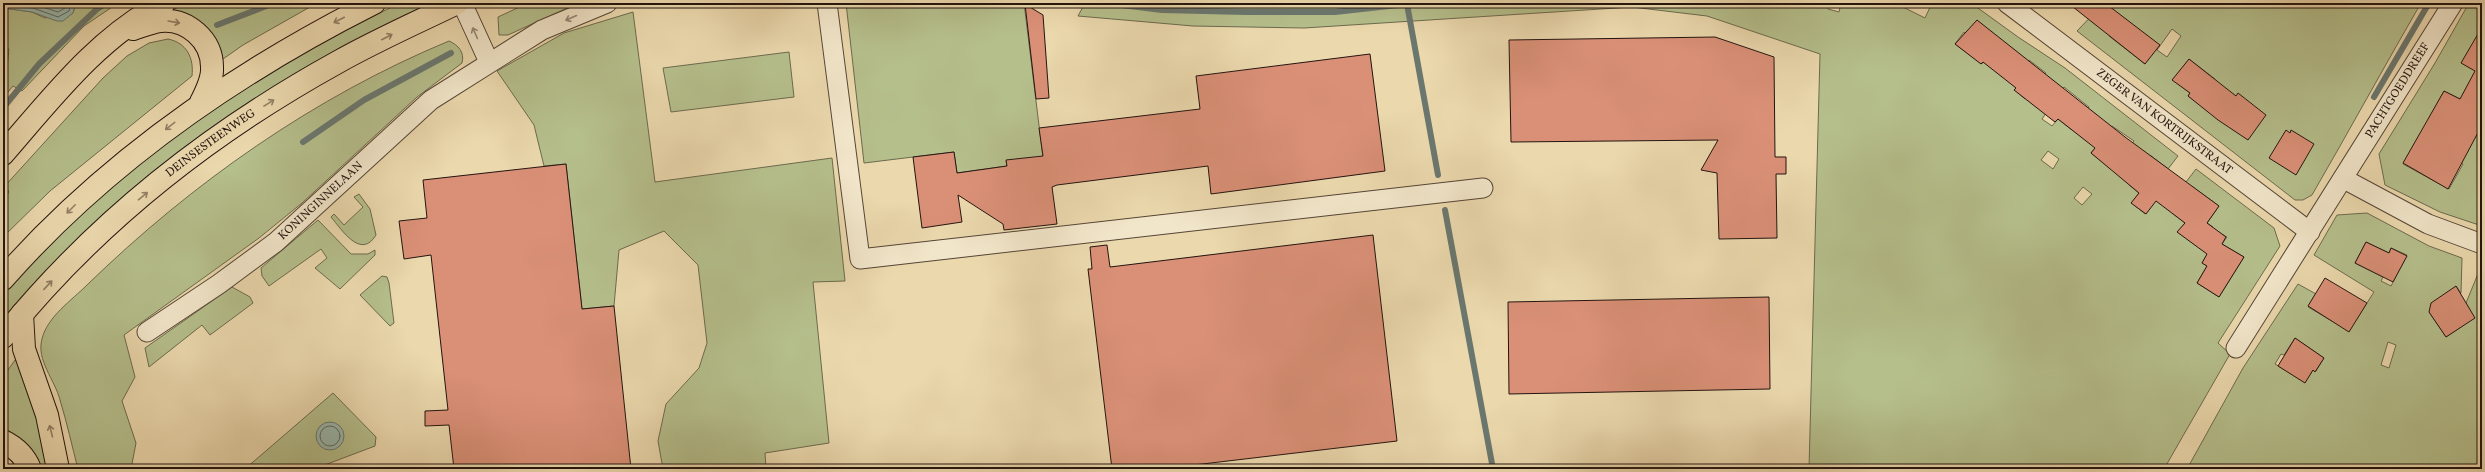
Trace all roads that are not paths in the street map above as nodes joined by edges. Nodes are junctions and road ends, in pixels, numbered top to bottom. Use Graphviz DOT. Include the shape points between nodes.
graph roads {
  1 [pos="164,3"];
  2 [pos="374,3"];
  3 [pos="457,3"];
  4 [pos="462,3"];
  5 [pos="607,3"];
  6 [pos="827,3"];
  7 [pos="2453,3"];
  8 [pos="2014,6"];
  9 [pos="123,32"];
  10 [pos="489,62"];
  11 [pos="201,102"];
  12 [pos="3,154"];
  13 [pos="2344,179"];
  14 [pos="1483,188"];
  15 [pos="2310,232"];
  16 [pos="2482,244"];
  17 [pos="3,279"];
  18 [pos="22,314"];
  19 [pos="147,332"];
  20 [pos="3,337"];
  21 [pos="2236,348"];
  22 [pos="3,441"];
  23 [pos="30,469"];
  24 [pos="58,469"];
  1 -- 9 [label="highway" via="139,16"];
  2 -- 11 [label="highway, one-way" via="295,45"];
  18 -- 3 [label="highway, DEINSESTEENWEG, one-way" via="106,227 202,148 245,118 339,61"];
  10 -- 4 [label="street, one-way"];
  5 -- 10 [label="street, KONINGINNELAAN, one-way" via="542,30"];
  6 -- 14 [label="street" via="860,258"];
  7 -- 13 [label="street, PACHTGOEDDREEF"];
  8 -- 15 [label="street, ZEGER VAN KORTRIJKSTRAAT"];
  9 -- 11 [label="highway, one-way" via="160,21 174,21 193,30 210,52 213,68"];
  9 -- 12 [label="highway" via="102,46 73,74"];
  10 -- 19 [label="street, KONINGINNELAAN" via="431,100 276,242"];
  11 -- 17 [label="highway, one-way" via="91,189"];
  13 -- 15 [label="street, PACHTGOEDDREEF"];
  13 -- 16 [label="street" via="2428,224"];
  15 -- 21 [label="street, PACHTGOEDDREEF"];
  18 -- 20 [label="highway, DEINSESTEENWEG"];
  24 -- 18 [label="highway, one-way" via="47,415 24,349"];
  22 -- 23 [label="highway" via="17,450 27,461"];
}
